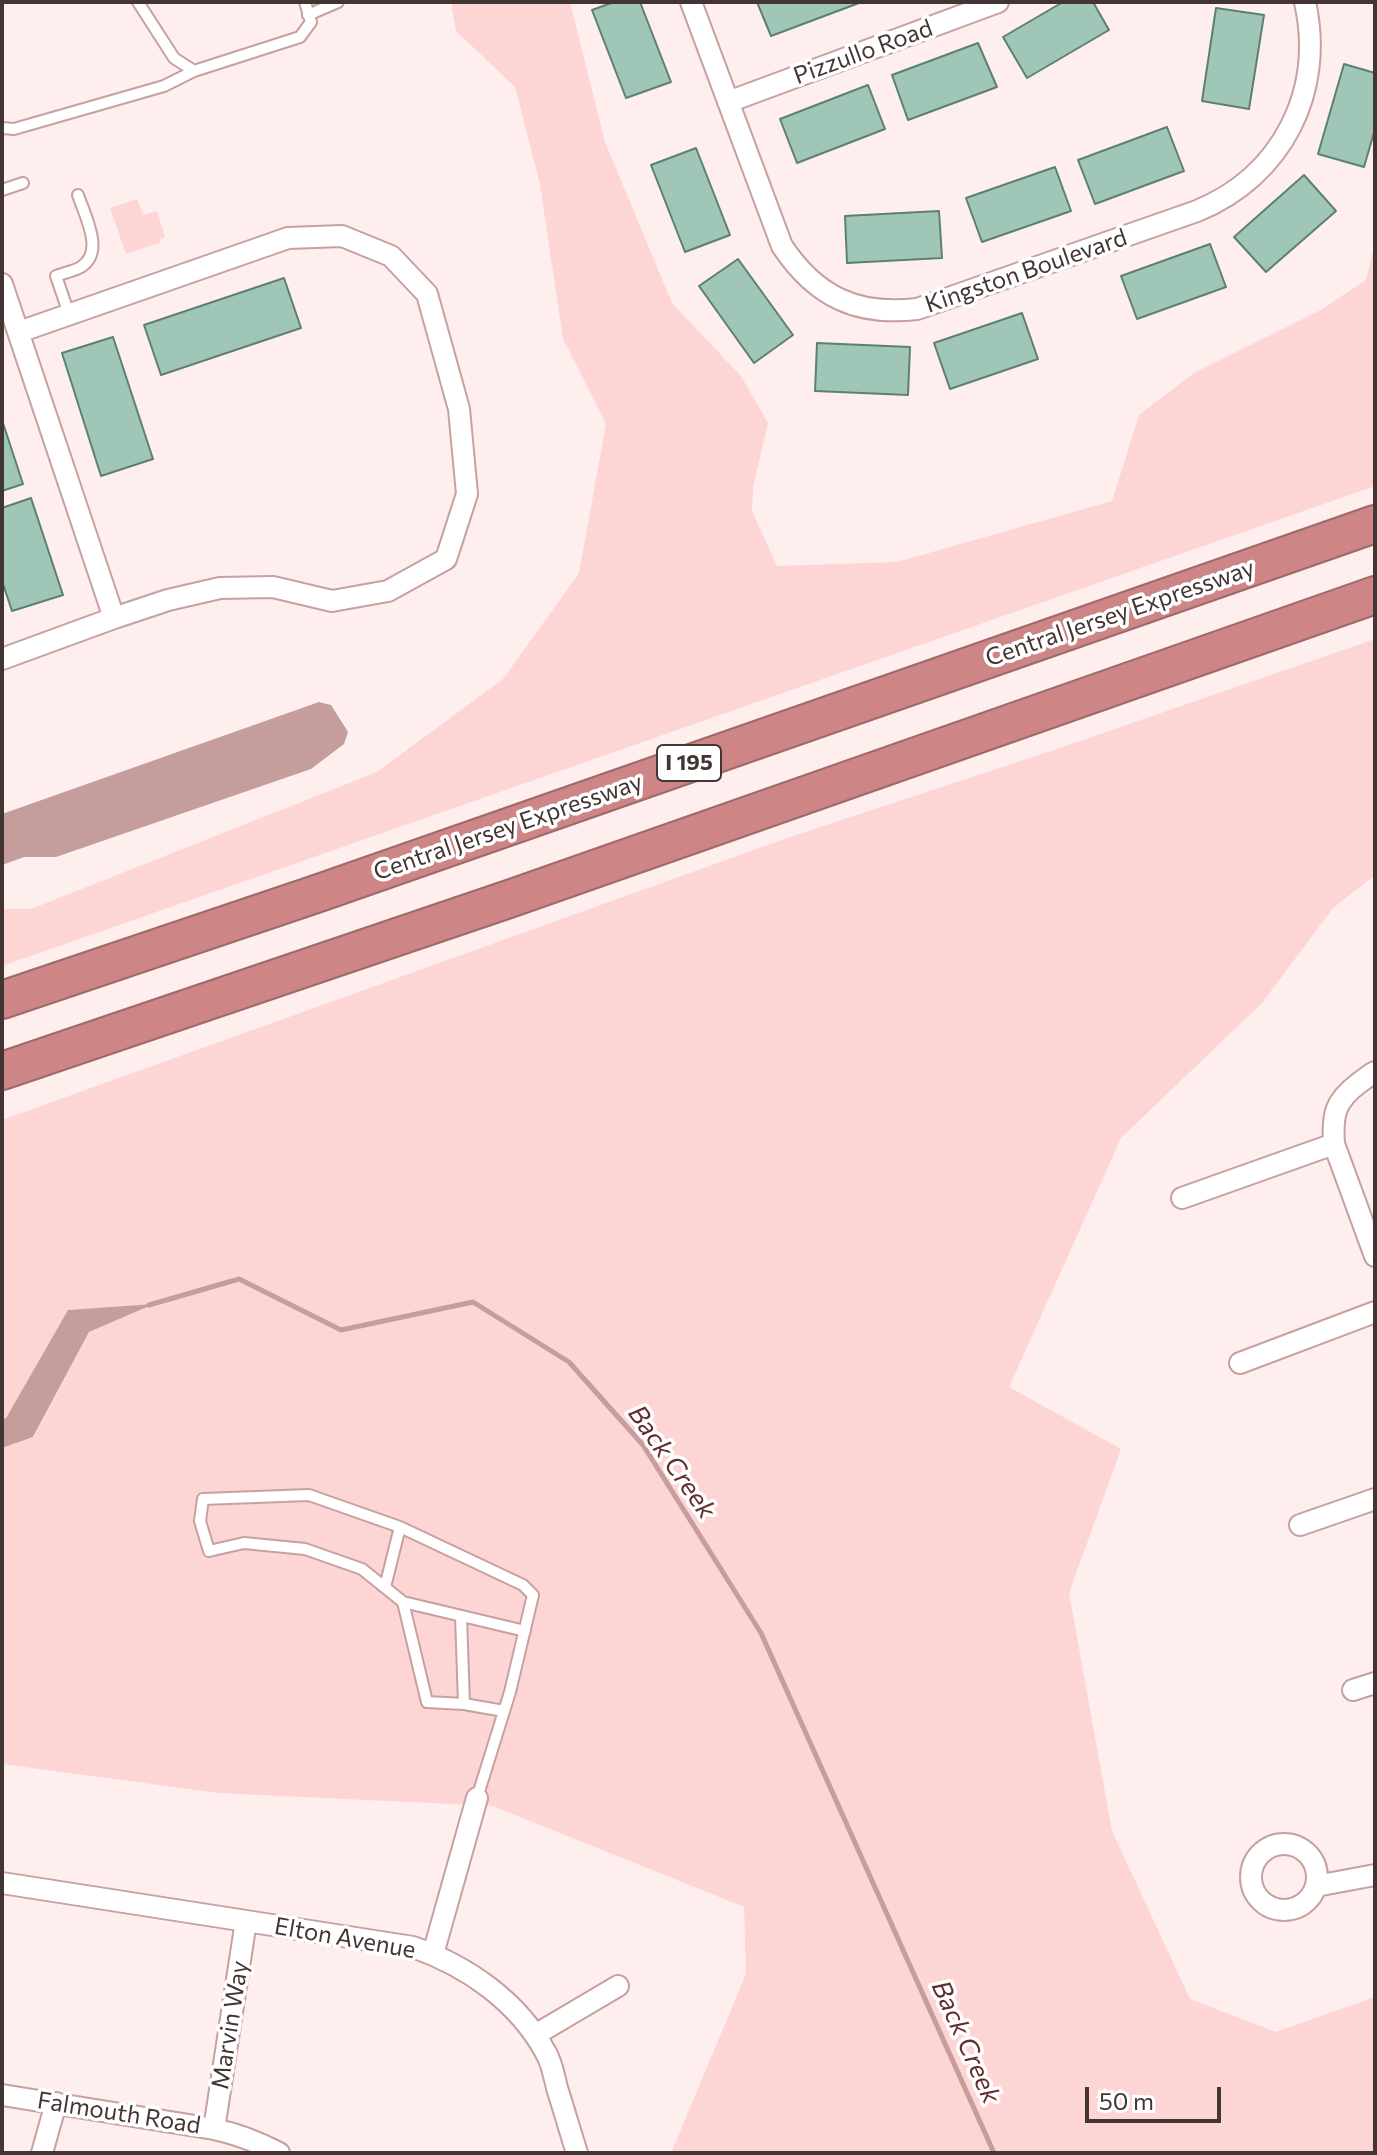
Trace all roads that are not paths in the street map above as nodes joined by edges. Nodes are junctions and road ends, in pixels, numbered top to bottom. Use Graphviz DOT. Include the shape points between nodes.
graph roads {
  1 [pos="138,2"];
  2 [pos="305,2"];
  3 [pos="338,2"];
  4 [pos="691,2"];
  5 [pos="998,2"];
  6 [pos="1305,2"];
  7 [pos="308,15"];
  8 [pos="194,71"];
  9 [pos="728,102"];
  10 [pos="2,128"];
  11 [pos="23,183"];
  12 [pos="2,190"];
  13 [pos="78,195"];
  14 [pos="2,284"];
  15 [pos="69,314"];
  16 [pos="19,332"];
  17 [pos="1375,524"];
  18 [pos="1375,595"];
  19 [pos="114,618"];
  20 [pos="2,659"];
  21 [pos="2,1000"];
  22 [pos="2,1071"];
  23 [pos="1375,1072"];
  24 [pos="1334,1144"];
  25 [pos="1182,1198"];
  26 [pos="1375,1256"];
  27 [pos="1375,1312"];
  28 [pos="1240,1363"];
  29 [pos="1375,1499"];
  30 [pos="1300,1525"];
  31 [pos="400,1527"];
  32 [pos="385,1587"];
  33 [pos="403,1602"];
  34 [pos="461,1616"];
  35 [pos="525,1631"];
  36 [pos="1375,1683"];
  37 [pos="1353,1690"];
  38 [pos="464,1704"];
  39 [pos="504,1711"];
  40 [pos="477,1798"];
  41 [pos="1375,1875"];
  42 [pos="2,1883"];
  43 [pos="1316,1886"];
  44 [pos="246,1921"];
  45 [pos="433,1954"];
  46 [pos="618,1986"];
  47 [pos="535,2035"];
  48 [pos="2,2095"];
  49 [pos="56,2103"];
  50 [pos="214,2129"];
  51 [pos="42,2153"];
  52 [pos="279,2153"];
  53 [pos="577,2153"];
  1 -- 8 [label="lane" via="174,58"];
  2 -- 7 [label="lane"];
  3 -- 7 [label="lane"];
  4 -- 9 [label="street, Kingston Boulevard"];
  5 -- 9 [label="street, Pizzullo Road"];
  6 -- 9 [label="street, Kingston Boulevard" via="1310,60 1300,106 1275,152 1249,180 1197,211 917,309 874,311 853,305 831,296 795,265 782,246"];
  7 -- 8 [label="lane" via="311,22 300,37"];
  8 -- 10 [label="lane" via="164,86"];
  11 -- 12 [label="lane"];
  13 -- 15 [label="lane" via="94,246 80,267 56,276"];
  14 -- 16 [label="street"];
  15 -- 16 [label="street"];
  15 -- 19 [label="street" via="288,238 342,236 391,256 427,294 459,409 467,494 446,559 388,591 332,601 273,587 220,588"];
  16 -- 19 [label="street"];
  17 -- 21 [label="highway, Central Jersey Expressway / I 195"];
  18 -- 22 [label="highway"];
  19 -- 20 [label="street"];
  23 -- 24 [label="street" via="1340,1101"];
  24 -- 25 [label="street"];
  24 -- 26 [label="street"];
  27 -- 28 [label="street"];
  29 -- 30 [label="street"];
  31 -- 32 [label="lane"];
  31 -- 32 [label="lane" via="309,1495 203,1499 200,1521 209,1551 244,1543 305,1549 362,1569"];
  31 -- 35 [label="lane" via="523,1585 533,1595"];
  32 -- 33 [label="lane"];
  33 -- 34 [label="lane"];
  33 -- 38 [label="lane" via="427,1702"];
  34 -- 35 [label="lane"];
  34 -- 38 [label="lane"];
  35 -- 39 [label="lane"];
  36 -- 37 [label="street"];
  38 -- 39 [label="lane"];
  39 -- 40 [label="lane"];
  40 -- 45 [label="street"];
  41 -- 43 [label="street"];
  42 -- 44 [label="street, Elton Avenue"];
  44 -- 45 [label="street, Elton Avenue"];
  44 -- 50 [label="street, Marvin Way"];
  45 -- 47 [label="street, Elton Avenue" via="495,1992"];
  46 -- 47 [label="street"];
  47 -- 53 [label="street, Elton Avenue" via="547,2055"];
  48 -- 49 [label="street, Falmouth Road"];
  49 -- 50 [label="street, Falmouth Road"];
  49 -- 51 [label="street"];
  50 -- 52 [label="street, Falmouth Road"];
}
